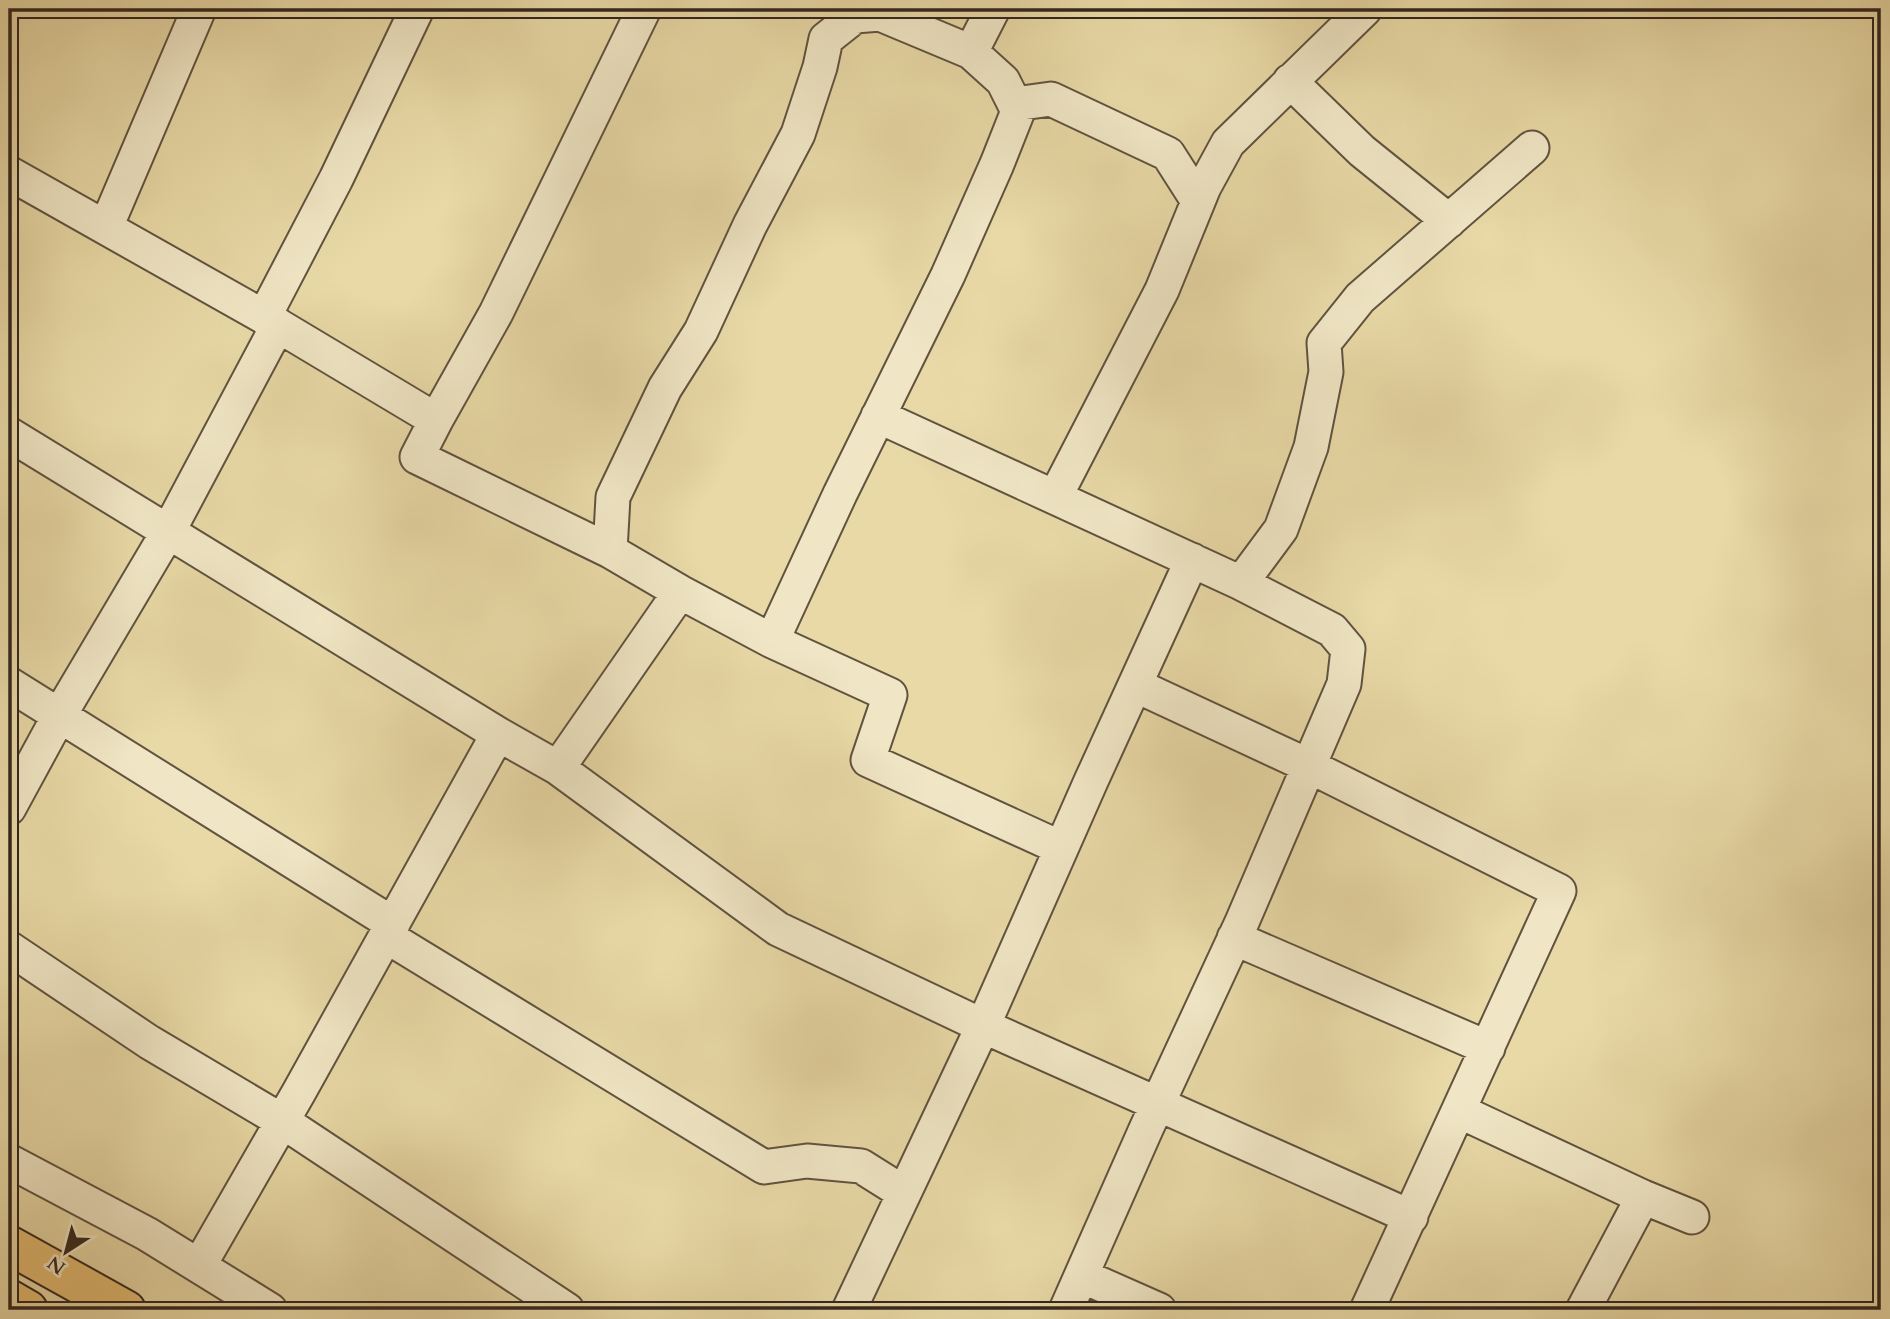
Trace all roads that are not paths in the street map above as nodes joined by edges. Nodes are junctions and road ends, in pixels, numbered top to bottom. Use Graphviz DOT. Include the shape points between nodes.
graph roads {
  1 [pos="199,9"];
  2 [pos="417,9"];
  3 [pos="644,9"];
  4 [pos="993,9"];
  5 [pos="1365,9"];
  6 [pos="971,52"];
  7 [pos="1290,81"];
  8 [pos="1015,104"];
  9 [pos="1532,148"];
  10 [pos="9,173"];
  11 [pos="1198,201"];
  12 [pos="1449,221"];
  13 [pos="106,227"];
  14 [pos="271,321"];
  15 [pos="878,416"];
  16 [pos="436,420"];
  17 [pos="9,434"];
  18 [pos="1055,496"];
  19 [pos="168,532"];
  20 [pos="610,551"];
  21 [pos="1192,560"];
  22 [pos="1241,583"];
  23 [pos="680,592"];
  24 [pos="772,641"];
  25 [pos="9,684"];
  26 [pos="1135,685"];
  27 [pos="59,716"];
  28 [pos="498,734"];
  29 [pos="1309,766"];
  30 [pos="558,768"];
  31 [pos="9,808"];
  32 [pos="1061,848"];
  33 [pos="390,930"];
  34 [pos="1234,938"];
  35 [pos="9,948"];
  36 [pos="983,1026"];
  37 [pos="1488,1048"];
  38 [pos="1157,1104"];
  39 [pos="1459,1111"];
  40 [pos="282,1121"];
  41 [pos="9,1161"];
  42 [pos="904,1193"];
  43 [pos="1643,1197"];
  44 [pos="1410,1217"];
  45 [pos="1692,1217"];
  46 [pos="9,1245"];
  47 [pos="199,1266"];
  48 [pos="1082,1276"];
  49 [pos="9,1299"];
  50 [pos="28,1310"];
  51 [pos="126,1310"];
  52 [pos="270,1310"];
  53 [pos="567,1310"];
  54 [pos="849,1310"];
  55 [pos="1066,1310"];
  56 [pos="1159,1310"];
  57 [pos="1367,1310"];
  58 [pos="1583,1310"];
  1 -- 13 [label="street"];
  2 -- 14 [label="street"];
  3 -- 16 [label="street" via="496,313"];
  4 -- 6 [label="street"];
  5 -- 7 [label="street"];
  6 -- 8 [label="street" via="1003,81"];
  6 -- 20 [label="street" via="880,14 855,16 826,39 798,134 613,496"];
  7 -- 11 [label="street" via="1228,143"];
  7 -- 12 [label="street" via="1362,151"];
  8 -- 11 [label="street" via="1051,99 1168,154"];
  8 -- 15 [label="street" via="1018,111 997,164"];
  9 -- 12 [label="street"];
  10 -- 13 [label="street"];
  11 -- 18 [label="street" via="1162,290"];
  12 -- 22 [label="street" via="1360,298 1324,344 1326,372 1311,447 1281,529"];
  13 -- 14 [label="street"];
  14 -- 16 [label="street"];
  14 -- 19 [label="street"];
  15 -- 18 [label="street"];
  15 -- 24 [label="street"];
  16 -- 20 [label="street" via="417,457"];
  17 -- 19 [label="street"];
  18 -- 21 [label="street"];
  19 -- 27 [label="street"];
  19 -- 28 [label="street"];
  20 -- 23 [label="street"];
  21 -- 22 [label="street"];
  21 -- 26 [label="street"];
  22 -- 29 [label="street" via="1332,630 1348,649 1344,684"];
  23 -- 24 [label="street"];
  23 -- 30 [label="street"];
  24 -- 32 [label="street" via="890,695 868,760"];
  25 -- 27 [label="street"];
  26 -- 29 [label="street"];
  26 -- 32 [label="street"];
  27 -- 31 [label="street"];
  27 -- 33 [label="street"];
  28 -- 30 [label="street"];
  28 -- 33 [label="street"];
  29 -- 34 [label="street"];
  29 -- 37 [label="street" via="1559,891"];
  30 -- 36 [label="street" via="778,929"];
  32 -- 36 [label="street"];
  33 -- 40 [label="street"];
  33 -- 42 [label="street" via="764,1167 807,1161 861,1166"];
  34 -- 37 [label="street"];
  34 -- 38 [label="street"];
  35 -- 40 [label="street" via="149,1042"];
  36 -- 38 [label="street"];
  36 -- 42 [label="street"];
  37 -- 39 [label="street"];
  38 -- 44 [label="street"];
  38 -- 48 [label="street"];
  39 -- 43 [label="street"];
  39 -- 44 [label="street"];
  40 -- 47 [label="street"];
  40 -- 53 [label="street"];
  41 -- 47 [label="street"];
  42 -- 54 [label="street"];
  43 -- 45 [label="street"];
  43 -- 58 [label="street"];
  44 -- 57 [label="street"];
  46 -- 51 [label="highway"];
  47 -- 52 [label="street"];
  48 -- 55 [label="street"];
  48 -- 56 [label="street"];
  49 -- 50 [label="highway"];
}
